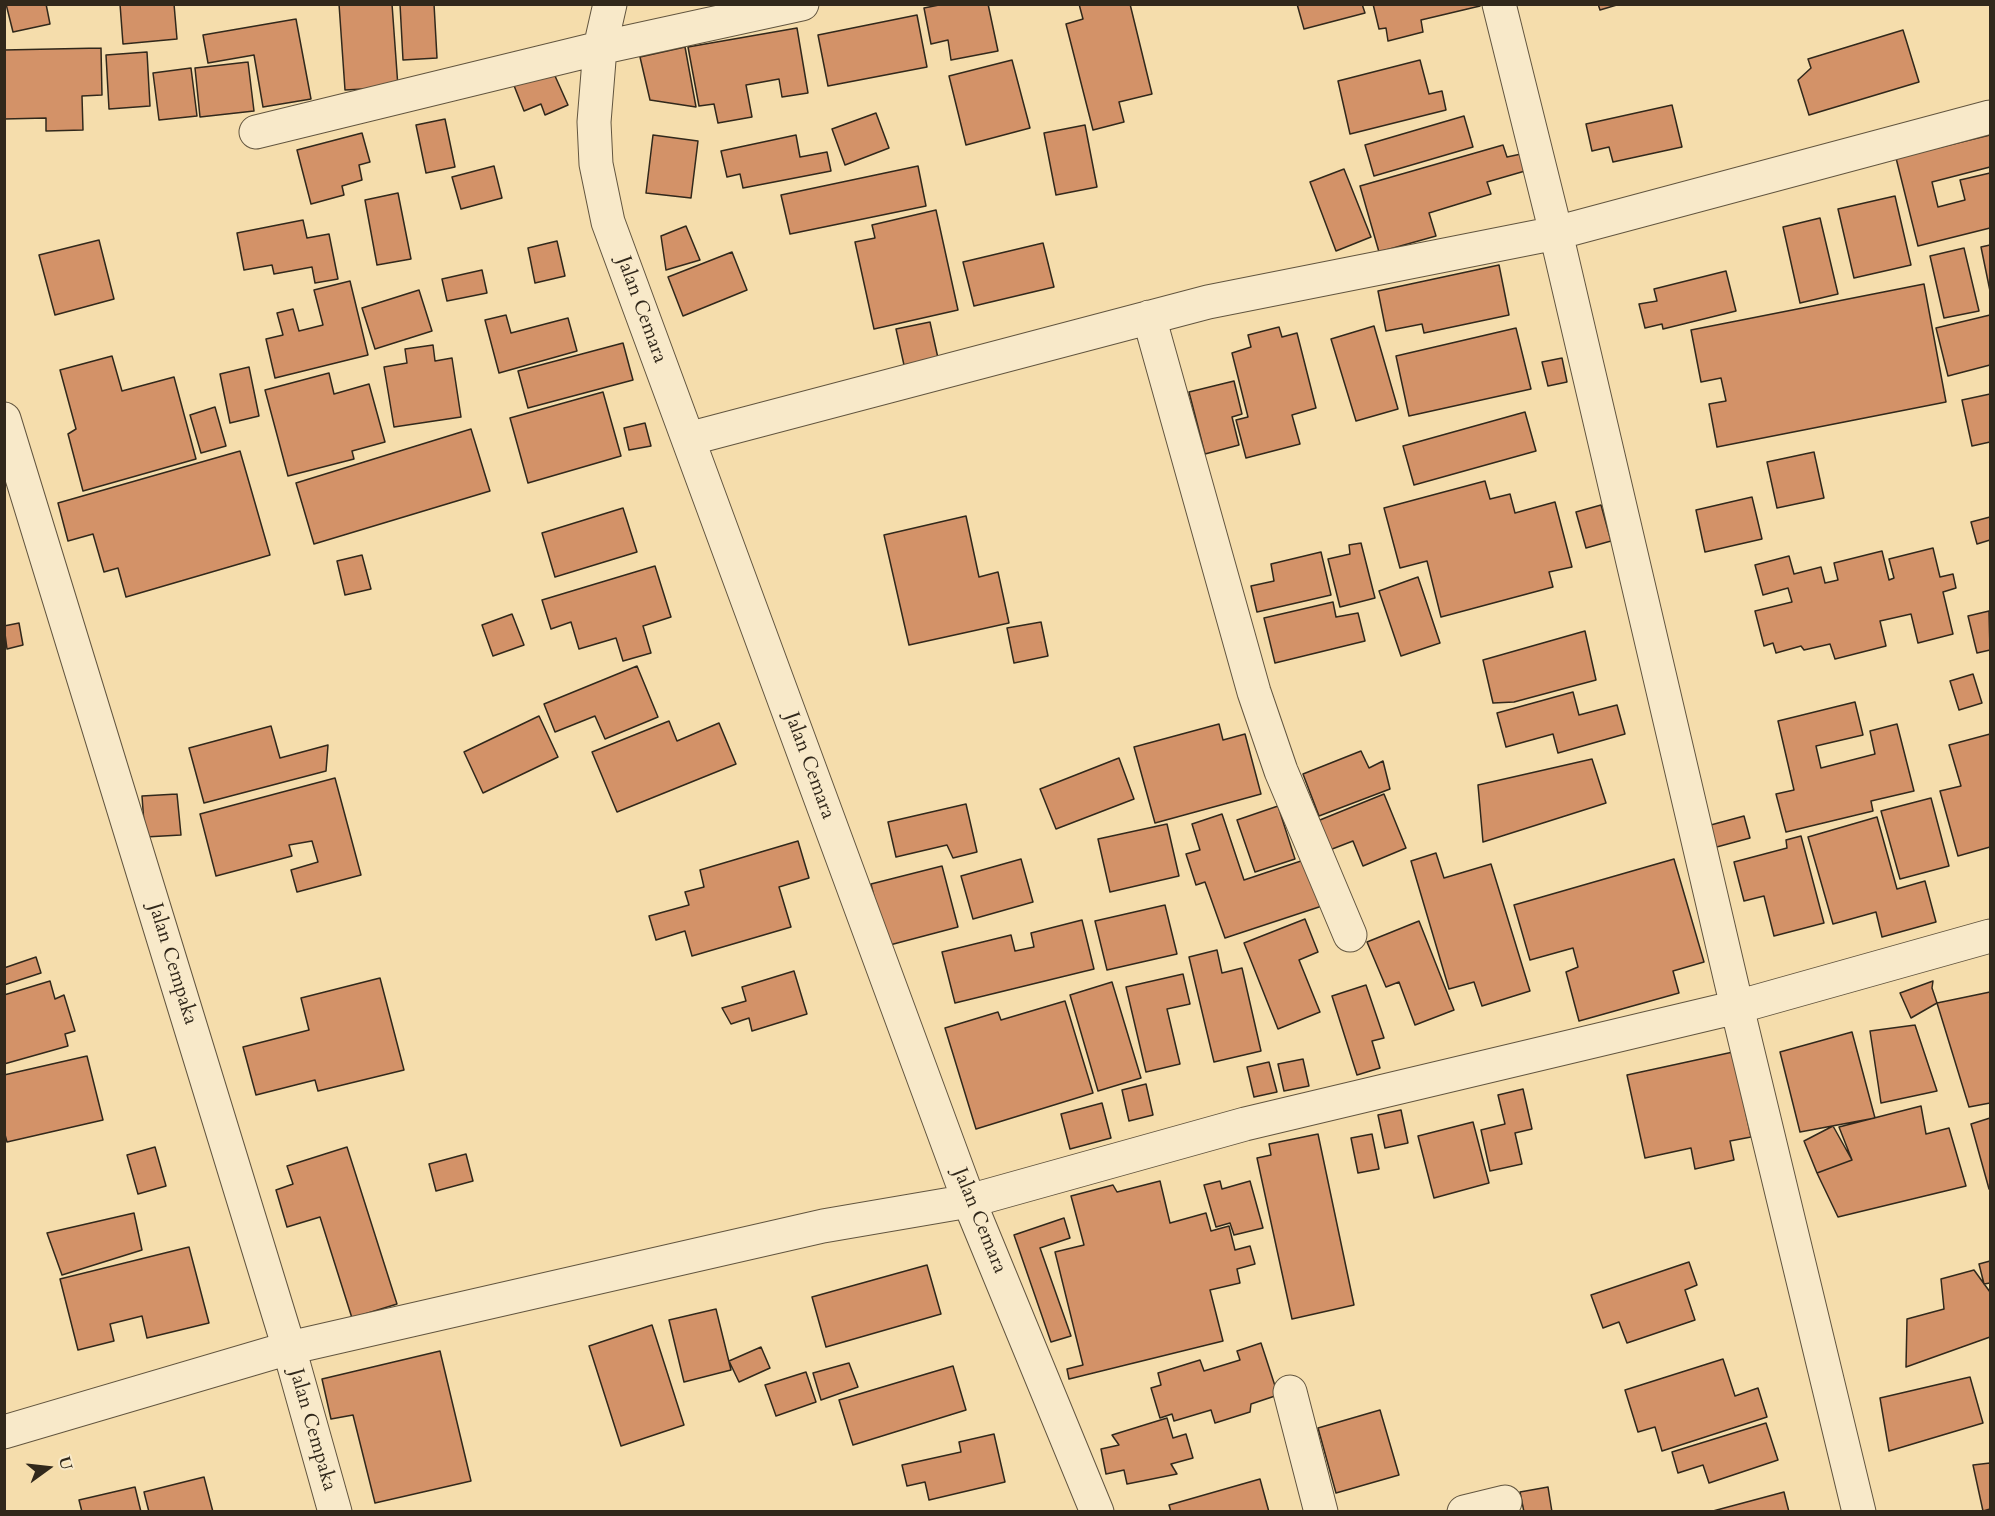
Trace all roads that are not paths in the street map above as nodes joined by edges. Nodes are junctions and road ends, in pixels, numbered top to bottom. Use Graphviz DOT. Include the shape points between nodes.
graph roads {
  1 [pos="610,4"];
  2 [pos="802,4"];
  3 [pos="1499,4"];
  4 [pos="600,48"];
  5 [pos="1990,117"];
  6 [pos="256,132"];
  7 [pos="1556,233"];
  8 [pos="1149,317"];
  9 [pos="4,418"];
  10 [pos="688,439"];
  11 [pos="1350,935"];
  12 [pos="1990,936"];
  13 [pos="1737,1007"];
  14 [pos="969,1201"];
  15 [pos="289,1348"];
  16 [pos="1290,1392"];
  17 [pos="4,1432"];
  18 [pos="1505,1502"];
  19 [pos="335,1512"];
  20 [pos="1097,1512"];
  21 [pos="1321,1512"];
  22 [pos="1464,1512"];
  23 [pos="1859,1512"];
  1 -- 4 [label="street, Jalan Cemara"];
  2 -- 4 [label="street"];
  3 -- 7 [label="street"];
  4 -- 6 [label="street"];
  4 -- 10 [label="street, Jalan Cemara" via="594,122 596,164 608,222"];
  5 -- 7 [label="street"];
  7 -- 8 [label="street"];
  7 -- 13 [label="street"];
  8 -- 10 [label="street"];
  8 -- 11 [label="street" via="1254,692 1281,771"];
  9 -- 15 [label="street, Jalan Cempaka"];
  10 -- 14 [label="street, Jalan Cemara"];
  12 -- 13 [label="street"];
  13 -- 14 [label="street" via="1245,1124"];
  13 -- 23 [label="street"];
  14 -- 15 [label="street" via="822,1226"];
  14 -- 20 [label="street, Jalan Cemara"];
  15 -- 17 [label="street"];
  15 -- 19 [label="street, Jalan Cempaka"];
  16 -- 21 [label="street"];
  18 -- 22 [label="street"];
}
